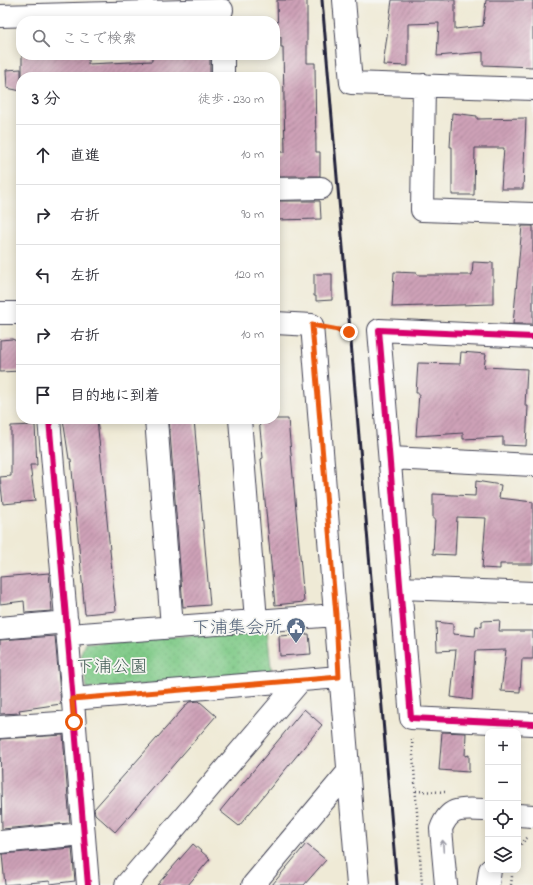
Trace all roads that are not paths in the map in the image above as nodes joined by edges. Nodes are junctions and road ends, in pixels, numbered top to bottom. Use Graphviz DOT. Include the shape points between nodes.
graph roads {
  1 [pos="344,0"];
  2 [pos="222,10"];
  3 [pos="0,16"];
  4 [pos="222,60"];
  5 [pos="223,72"];
  6 [pos="424,85"];
  7 [pos="533,89"];
  8 [pos="321,188"];
  9 [pos="280,189"];
  10 [pos="533,214"];
  11 [pos="0,313"];
  12 [pos="16,313"];
  13 [pos="280,323"];
  14 [pos="533,336"];
  15 [pos="49,424"];
  16 [pos="156,424"];
  17 [pos="240,424"];
  18 [pos="390,458"];
  19 [pos="533,465"];
  20 [pos="400,588"];
  21 [pos="533,593"];
  22 [pos="336,615"];
  23 [pos="256,620"];
  24 [pos="172,627"];
  25 [pos="0,628"];
  26 [pos="68,628"];
  27 [pos="339,677"];
  28 [pos="300,681"];
  29 [pos="72,699"];
  30 [pos="74,722"];
  31 [pos="533,724"];
  32 [pos="0,728"];
  33 [pos="348,772"];
  34 [pos="485,810"];
  35 [pos="521,816"];
  36 [pos="533,816"];
  37 [pos="83,834"];
  38 [pos="0,842"];
  39 [pos="490,873"];
  40 [pos="88,885"];
  41 [pos="126,885"];
  42 [pos="253,885"];
  43 [pos="358,885"];
  44 [pos="446,885"];
  45 [pos="488,885"];
  1 -- 6 [label="street" via="351,83"];
  2 -- 3 [label="street"];
  4 -- 5 [label="street"];
  6 -- 7 [label="street"];
  6 -- 10 [label="street" via="422,210"];
  8 -- 9 [label="street"];
  11 -- 12 [label="street"];
  13 -- 22 [label="street" via="312,325"];
  14 -- 18 [label="street" via="379,330"];
  15 -- 26 [label="street"];
  16 -- 24 [label="street"];
  17 -- 23 [label="street"];
  18 -- 19 [label="street"];
  18 -- 20 [label="street"];
  20 -- 21 [label="street"];
  20 -- 31 [label="street" via="411,718"];
  22 -- 23 [label="street"];
  22 -- 27 [label="street"];
  23 -- 24 [label="street"];
  24 -- 26 [label="street"];
  25 -- 26 [label="street"];
  26 -- 29 [label="street"];
  27 -- 28 [label="street"];
  27 -- 33 [label="street"];
  28 -- 29 [label="street"];
  28 -- 41 [label="street"];
  29 -- 30 [label="street"];
  30 -- 32 [label="street"];
  30 -- 37 [label="street"];
  33 -- 42 [label="street"];
  33 -- 43 [label="street"];
  44 -- 34 [label="street, one-way" via="441,829 444,821 456,810"];
  35 -- 36 [label="street"];
  37 -- 38 [label="street"];
  37 -- 40 [label="street"];
  39 -- 45 [label="street"];
}
